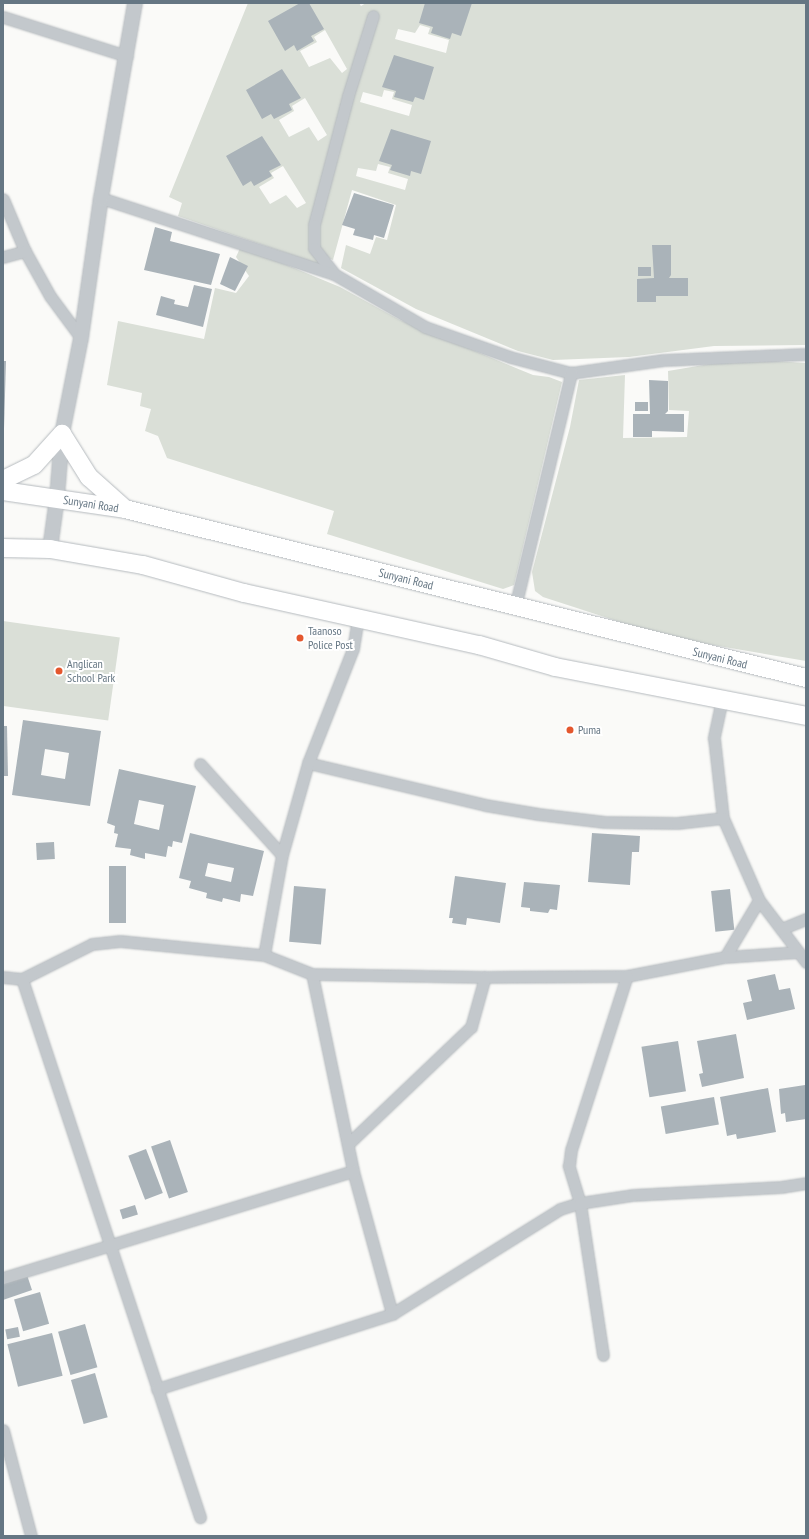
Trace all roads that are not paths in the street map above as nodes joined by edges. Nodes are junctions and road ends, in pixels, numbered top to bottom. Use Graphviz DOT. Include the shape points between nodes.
graph roads {
  1 [pos="136,3"];
  2 [pos="373,16"];
  3 [pos="3,17"];
  4 [pos="127,56"];
  5 [pos="101,198"];
  6 [pos="3,199"];
  7 [pos="25,251"];
  8 [pos="3,257"];
  9 [pos="334,274"];
  10 [pos="81,338"];
  11 [pos="806,354"];
  12 [pos="571,373"];
  13 [pos="62,434"];
  14 [pos="3,480"];
  15 [pos="3,491"];
  16 [pos="58,498"];
  17 [pos="125,509"];
  18 [pos="3,548"];
  19 [pos="50,548"];
  20 [pos="515,607"];
  21 [pos="358,619"];
  22 [pos="806,678"];
  23 [pos="722,699"];
  24 [pos="806,716"];
  25 [pos="308,763"];
  26 [pos="200,764"];
  27 [pos="723,818"];
  28 [pos="282,855"];
  29 [pos="759,900"];
  30 [pos="806,919"];
  31 [pos="781,929"];
  32 [pos="798,952"];
  33 [pos="264,955"];
  34 [pos="725,957"];
  35 [pos="806,962"];
  36 [pos="312,974"];
  37 [pos="627,976"];
  38 [pos="3,977"];
  39 [pos="485,977"];
  40 [pos="22,979"];
  41 [pos="348,1144"];
  42 [pos="353,1171"];
  43 [pos="806,1183"];
  44 [pos="580,1203"];
  45 [pos="108,1244"];
  46 [pos="3,1278"];
  47 [pos="392,1314"];
  48 [pos="603,1355"];
  49 [pos="157,1389"];
  50 [pos="3,1430"];
  51 [pos="200,1517"];
  52 [pos="31,1536"];
  1 -- 4 [label="street"];
  2 -- 9 [label="street" via="348,96 314,225 314,248"];
  3 -- 4 [label="street"];
  4 -- 5 [label="street"];
  5 -- 9 [label="street"];
  5 -- 10 [label="street"];
  6 -- 7 [label="street"];
  7 -- 8 [label="street"];
  7 -- 10 [label="street" via="50,296"];
  9 -- 12 [label="street" via="425,327 510,357"];
  10 -- 13 [label="street"];
  11 -- 12 [label="street" via="662,360"];
  12 -- 20 [label="street"];
  13 -- 14 [label="main road" via="34,465"];
  13 -- 16 [label="street"];
  13 -- 17 [label="main road" via="89,477"];
  15 -- 16 [label="main road, Sunyani Road"];
  16 -- 17 [label="main road, Sunyani Road"];
  16 -- 19 [label="street"];
  17 -- 20 [label="main road, Sunyani Road"];
  18 -- 19 [label="main road"];
  19 -- 21 [label="main road" via="143,565 244,593"];
  20 -- 22 [label="main road, Sunyani Road"];
  21 -- 23 [label="main road" via="479,645 555,667"];
  21 -- 25 [label="street" via="353,649"];
  23 -- 24 [label="main road"];
  23 -- 27 [label="street" via="714,738"];
  25 -- 27 [label="street" via="485,805 538,814 605,822 677,823"];
  25 -- 28 [label="street"];
  26 -- 28 [label="street"];
  27 -- 29 [label="street"];
  28 -- 33 [label="street"];
  29 -- 31 [label="street"];
  29 -- 34 [label="street"];
  30 -- 31 [label="street"];
  31 -- 32 [label="street"];
  32 -- 34 [label="street"];
  32 -- 35 [label="street"];
  33 -- 36 [label="street"];
  33 -- 40 [label="street" via="120,941 92,944"];
  34 -- 37 [label="street"];
  36 -- 39 [label="street"];
  36 -- 41 [label="street"];
  37 -- 39 [label="street"];
  37 -- 44 [label="street" via="572,1150 569,1166"];
  38 -- 40 [label="street"];
  39 -- 41 [label="street" via="471,1026"];
  40 -- 45 [label="street"];
  41 -- 42 [label="street"];
  42 -- 45 [label="street"];
  42 -- 47 [label="street"];
  43 -- 44 [label="street" via="782,1187 633,1195"];
  44 -- 47 [label="street" via="560,1209"];
  44 -- 48 [label="street"];
  45 -- 46 [label="street"];
  45 -- 49 [label="street"];
  47 -- 49 [label="street"];
  49 -- 51 [label="street"];
  50 -- 52 [label="street"];
}
